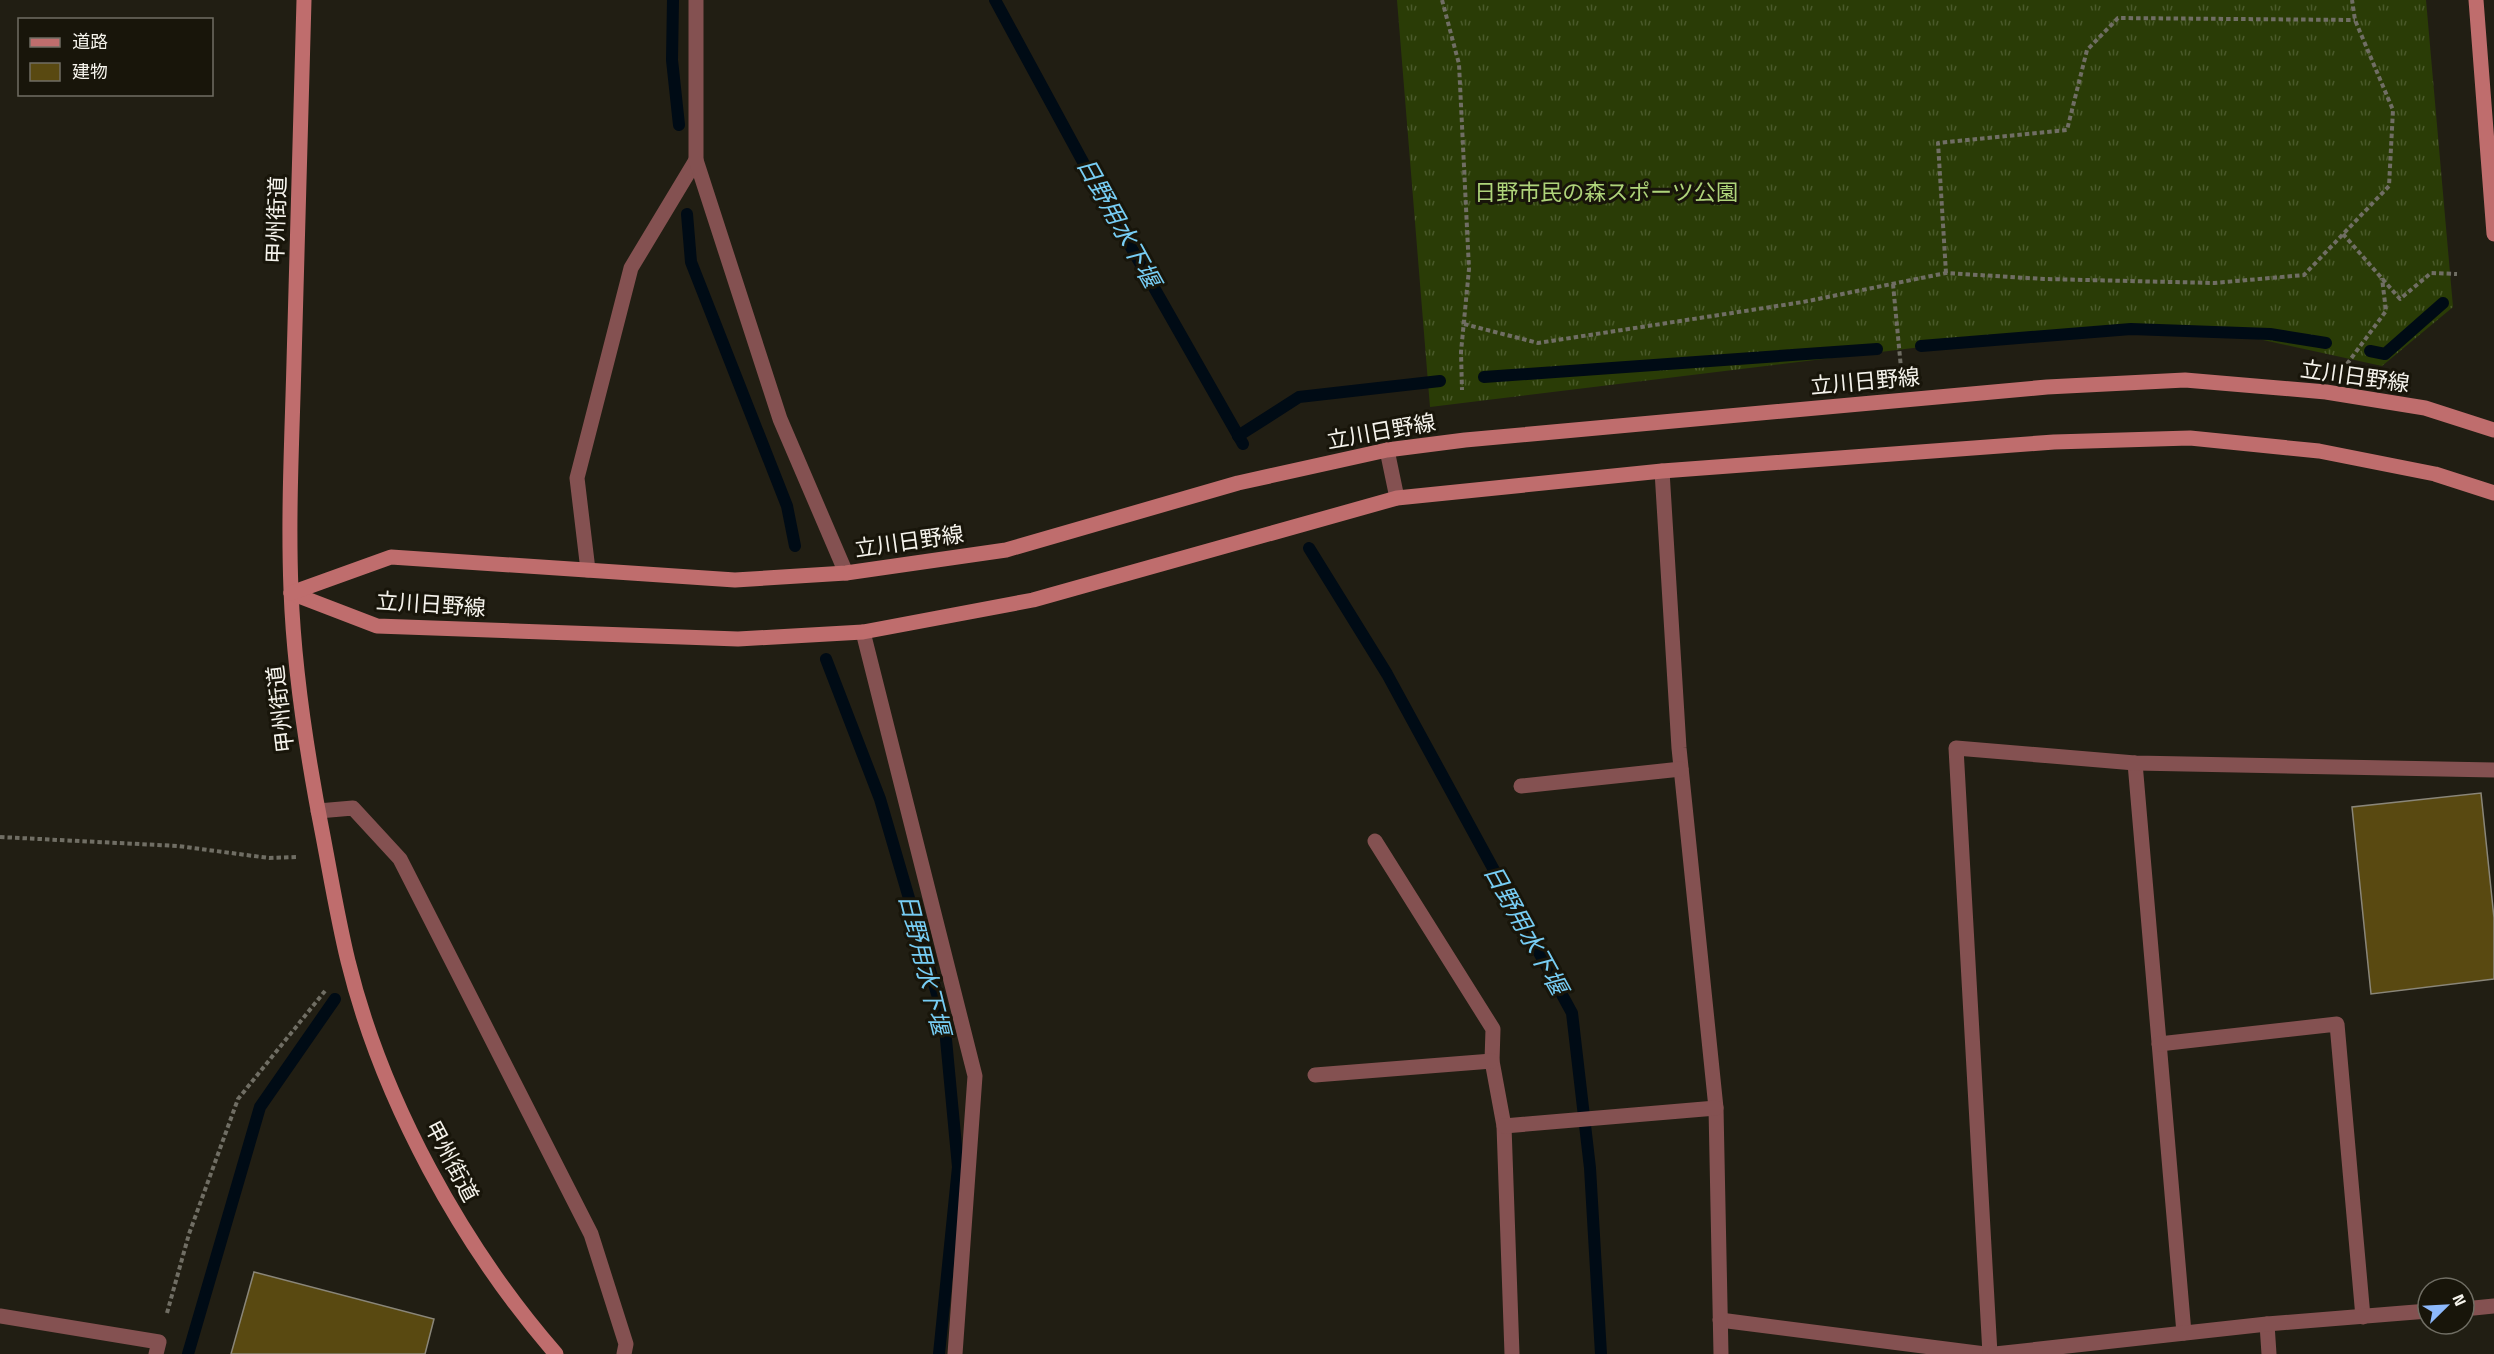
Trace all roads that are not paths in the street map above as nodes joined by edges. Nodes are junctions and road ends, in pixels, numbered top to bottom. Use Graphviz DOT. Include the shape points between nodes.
graph roads {
  1 [pos="304,0"];
  2 [pos="696,0"];
  3 [pos="2476,0"];
  4 [pos="696,160"];
  5 [pos="2494,234"];
  6 [pos="2494,430"];
  7 [pos="1387,450"];
  8 [pos="1662,471"];
  9 [pos="2494,493"];
  10 [pos="1397,498"];
  11 [pos="588,570"];
  12 [pos="846,573"];
  13 [pos="291,592"];
  14 [pos="863,632"];
  15 [pos="2135,764"];
  16 [pos="1681,769"];
  17 [pos="2494,770"];
  18 [pos="1521,786"];
  19 [pos="318,811"];
  20 [pos="1375,841"];
  21 [pos="2159,1044"];
  22 [pos="1492,1061"];
  23 [pos="1315,1075"];
  24 [pos="1716,1108"];
  25 [pos="1504,1126"];
  26 [pos="2494,1306"];
  27 [pos="2476,1308"];
  28 [pos="2416,1312"];
  29 [pos="0,1316"];
  30 [pos="2363,1317"];
  31 [pos="1720,1320"];
  32 [pos="2267,1324"];
  33 [pos="2184,1333"];
  34 [pos="158,1348"];
  35 [pos="2106,1348"];
  36 [pos="555,1354"];
  37 [pos="624,1354"];
  38 [pos="955,1354"];
  39 [pos="1512,1354"];
  40 [pos="1721,1354"];
  41 [pos="1985,1354"];
  42 [pos="1990,1354"];
  43 [pos="1995,1354"];
  44 [pos="2269,1354"];
  1 -- 13 [label="main road, 甲州街道" via="290,496"];
  2 -- 4 [label="street"];
  3 -- 5 [label="main road"];
  4 -- 11 [label="street" via="631,268 577,478"];
  4 -- 12 [label="street" via="780,419"];
  6 -- 7 [label="main road, 立川日野線" via="2426,408 2326,392 2185,380 2036,388"];
  7 -- 10 [label="street"];
  7 -- 12 [label="main road, 立川日野線" via="1238,483 1006,550"];
  8 -- 9 [label="main road, 立川日野線" via="2054,442 2190,438 2319,451 2435,474"];
  8 -- 10 [label="main road, 立川日野線"];
  8 -- 16 [label="street"];
  10 -- 14 [label="main road, 立川日野線" via="1033,600"];
  11 -- 12 [label="main road, 立川日野線" via="735,580"];
  11 -- 13 [label="main road, 立川日野線" via="391,557"];
  13 -- 14 [label="main road, 立川日野線" via="377,626 738,639"];
  13 -- 19 [label="main road, 甲州街道" via="304,732"];
  14 -- 38 [label="street" via="975,1076"];
  15 -- 17 [label="street"];
  15 -- 21 [label="street"];
  15 -- 42 [label="street" via="1956,748"];
  16 -- 18 [label="street"];
  16 -- 24 [label="street"];
  19 -- 36 [label="main road, 甲州街道" via="349,963 369,1030 402,1114 463,1229 522,1316"];
  19 -- 37 [label="street" via="352,808 400,859 591,1234 626,1344"];
  20 -- 22 [label="street" via="1493,1029"];
  21 -- 30 [label="street" via="2337,1024"];
  21 -- 33 [label="street"];
  22 -- 23 [label="street"];
  22 -- 25 [label="street"];
  24 -- 25 [label="street"];
  24 -- 31 [label="street"];
  25 -- 39 [label="street"];
  26 -- 27 [label="street"];
  28 -- 30 [label="street"];
  29 -- 34 [label="street"];
  30 -- 32 [label="street"];
  31 -- 40 [label="street"];
  31 -- 41 [label="street"];
  32 -- 33 [label="street"];
  32 -- 44 [label="street"];
  33 -- 35 [label="street"];
  35 -- 43 [label="street"];
}
